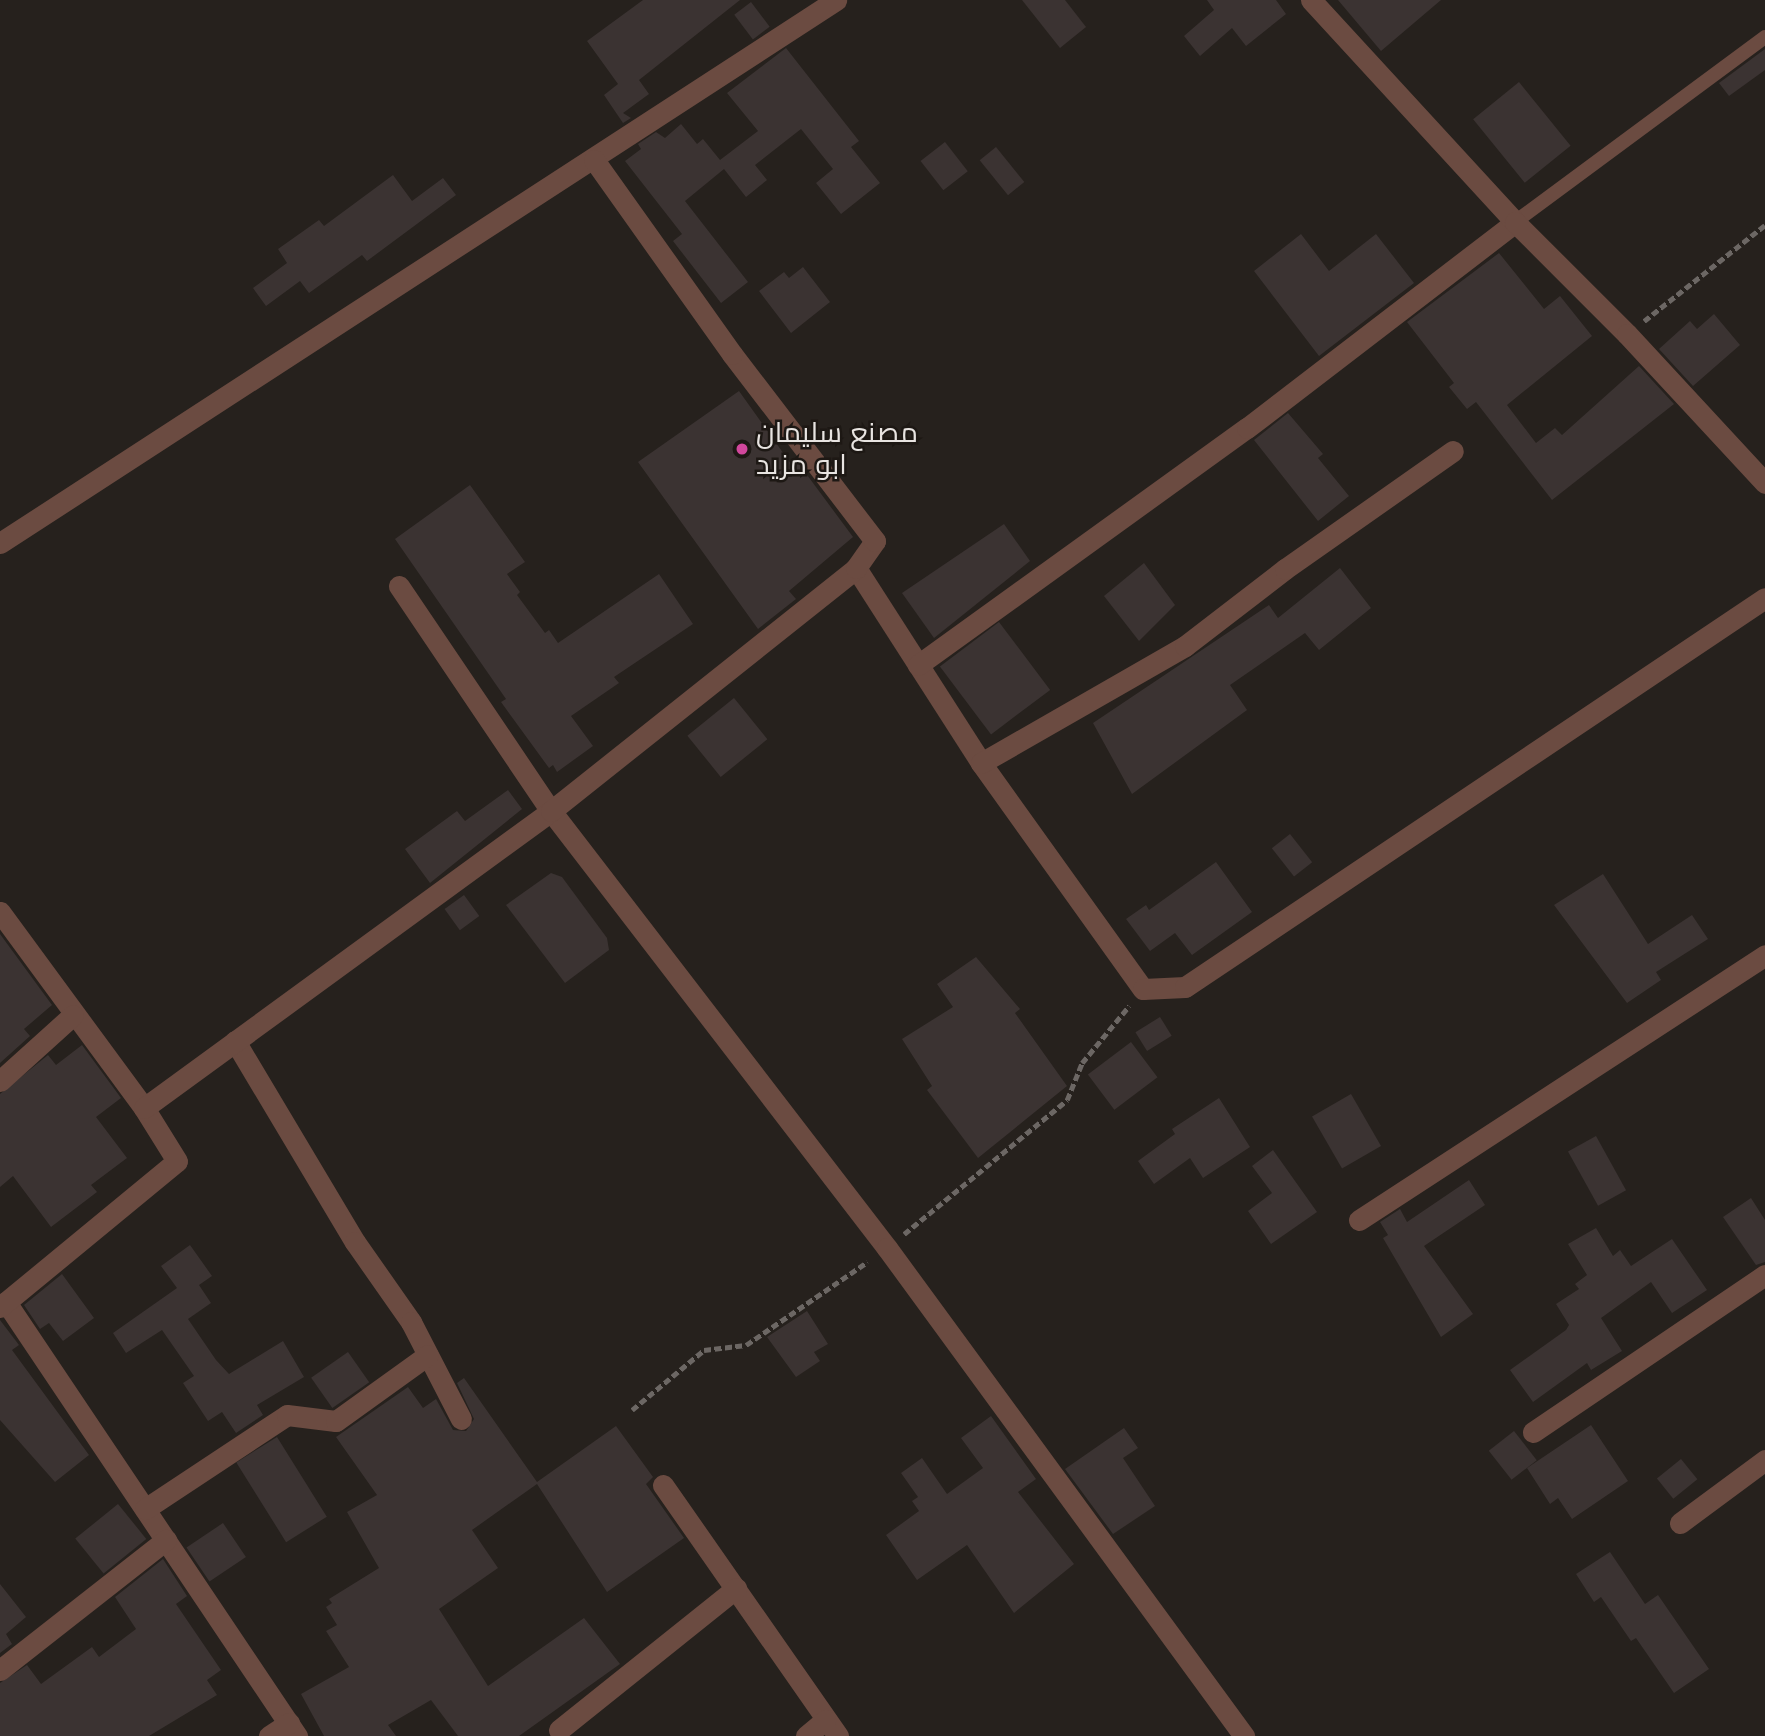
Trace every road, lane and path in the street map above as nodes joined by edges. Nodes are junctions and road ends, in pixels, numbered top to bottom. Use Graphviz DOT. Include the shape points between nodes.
graph roads {
  1 [pos="836,0"];
  2 [pos="1311,0"];
  3 [pos="1765,37"];
  4 [pos="594,160"];
  5 [pos="1515,222"];
  6 [pos="1765,225"];
  7 [pos="1627,334"];
  8 [pos="1453,452"];
  9 [pos="1765,483"];
  10 [pos="0,543"];
  11 [pos="856,568"];
  12 [pos="399,586"];
  13 [pos="1765,598"];
  14 [pos="918,665"];
  15 [pos="981,763"];
  16 [pos="551,811"];
  17 [pos="0,912"];
  18 [pos="1765,955"];
  19 [pos="1143,989"];
  20 [pos="73,1015"];
  21 [pos="235,1041"];
  22 [pos="0,1081"];
  23 [pos="144,1108"];
  24 [pos="1359,1220"];
  25 [pos="887,1248"];
  26 [pos="1765,1275"];
  27 [pos="3,1305"];
  28 [pos="428,1356"];
  29 [pos="632,1410"];
  30 [pos="461,1419"];
  31 [pos="1533,1432"];
  32 [pos="1765,1460"];
  33 [pos="663,1485"];
  34 [pos="145,1508"];
  35 [pos="1680,1523"];
  36 [pos="166,1540"];
  37 [pos="736,1588"];
  38 [pos="0,1671"];
  39 [pos="832,1728"];
  40 [pos="293,1730"];
  41 [pos="559,1730"];
  42 [pos="269,1736"];
  43 [pos="806,1736"];
  44 [pos="1244,1736"];
  1 -- 4 [label="street"];
  2 -- 5 [label="street"];
  3 -- 5 [label="lane"];
  4 -- 10 [label="street"];
  4 -- 11 [label="street" via="732,354 875,541"];
  5 -- 7 [label="street"];
  5 -- 14 [label="street" via="1247,428"];
  6 -- 7 [label="path"];
  7 -- 9 [label="street"];
  8 -- 15 [label="street" via="1285,569 1185,646"];
  11 -- 14 [label="street"];
  11 -- 16 [label="street"];
  12 -- 16 [label="street"];
  13 -- 19 [label="street" via="1185,987"];
  14 -- 15 [label="street"];
  15 -- 19 [label="street"];
  16 -- 21 [label="street"];
  16 -- 25 [label="street"];
  17 -- 20 [label="street"];
  18 -- 24 [label="street"];
  19 -- 25 [label="path" via="1082,1063 1067,1100"];
  20 -- 22 [label="street"];
  20 -- 23 [label="street"];
  21 -- 23 [label="street"];
  21 -- 28 [label="street"];
  23 -- 27 [label="street" via="177,1161"];
  25 -- 29 [label="path" via="746,1345 704,1350"];
  25 -- 44 [label="street"];
  26 -- 31 [label="street"];
  27 -- 34 [label="street"];
  28 -- 30 [label="street"];
  28 -- 34 [label="street" via="336,1421 287,1415"];
  32 -- 35 [label="street"];
  33 -- 37 [label="street"];
  34 -- 36 [label="street"];
  36 -- 38 [label="street"];
  36 -- 40 [label="street"];
  37 -- 39 [label="street"];
  37 -- 41 [label="street"];
  39 -- 43 [label="street"];
  40 -- 42 [label="street"];
}
